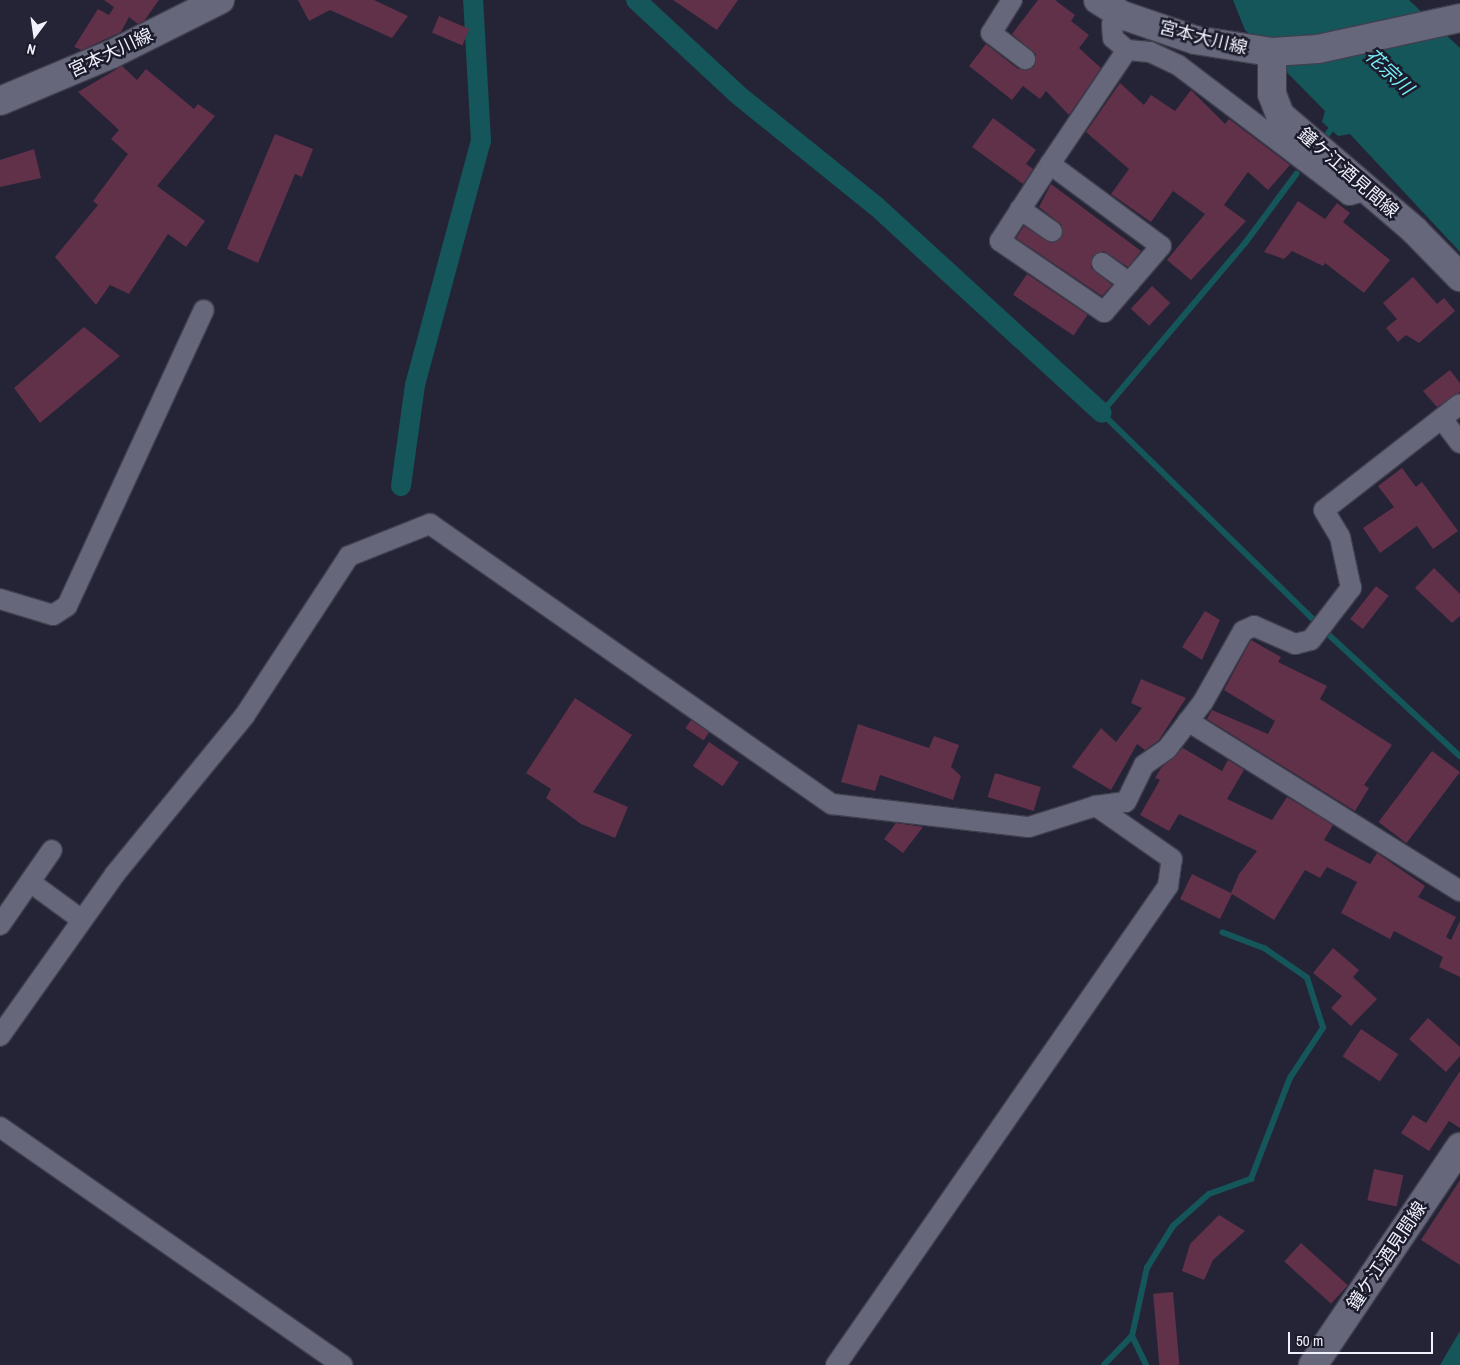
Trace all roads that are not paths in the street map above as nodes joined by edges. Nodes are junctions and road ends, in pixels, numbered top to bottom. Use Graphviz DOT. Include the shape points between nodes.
graph roads {
  1 [pos="220,0"];
  2 [pos="1012,0"];
  3 [pos="1098,0"];
  4 [pos="1452,14"];
  5 [pos="1122,15"];
  6 [pos="1127,50"];
  7 [pos="1265,56"];
  8 [pos="1024,60"];
  9 [pos="0,101"];
  10 [pos="1050,164"];
  11 [pos="1369,190"];
  12 [pos="1020,209"];
  13 [pos="1052,231"];
  14 [pos="1102,263"];
  15 [pos="1460,277"];
  16 [pos="1130,283"];
  17 [pos="204,310"];
  18 [pos="1460,404"];
  19 [pos="1442,419"];
  20 [pos="1460,444"];
  21 [pos="0,598"];
  22 [pos="1188,721"];
  23 [pos="1096,806"];
  24 [pos="52,850"];
  25 [pos="30,882"];
  26 [pos="1460,892"];
  27 [pos="82,920"];
  28 [pos="0,925"];
  29 [pos="0,1036"];
  30 [pos="0,1127"];
  31 [pos="1460,1148"];
  32 [pos="343,1365"];
  33 [pos="836,1365"];
  34 [pos="1313,1365"];
  1 -- 9 [label="main road, 宮本大川線" via="112,54"];
  2 -- 8 [label="street" via="991,33"];
  3 -- 5 [label="main road, 宮本大川線"];
  4 -- 7 [label="main road, 宮本大川線" via="1318,49"];
  5 -- 6 [label="street" via="1112,24 1113,38"];
  5 -- 7 [label="main road, 宮本大川線" via="1196,40"];
  6 -- 10 [label="street"];
  6 -- 11 [label="street" via="1150,52 1178,65 1349,195"];
  7 -- 11 [label="main road, 鐘ケ江酒見間線" via="1272,94 1280,115"];
  10 -- 12 [label="street"];
  10 -- 16 [label="street" via="1161,246"];
  11 -- 15 [label="main road, 鐘ケ江酒見間線"];
  12 -- 13 [label="street"];
  12 -- 16 [label="street" via="1000,241 1104,312"];
  14 -- 16 [label="street"];
  17 -- 21 [label="street" via="67,606 53,616"];
  18 -- 19 [label="street"];
  19 -- 20 [label="street"];
  19 -- 22 [label="street" via="1324,510 1340,537 1351,588 1329,620 1311,640 1295,644 1254,626 1243,631"];
  22 -- 23 [label="street" via="1167,749 1144,765 1126,802"];
  22 -- 26 [label="street"];
  23 -- 27 [label="street" via="1029,827 832,804 430,524 349,556 245,715"];
  23 -- 33 [label="street" via="1172,859 1168,886"];
  24 -- 25 [label="street"];
  25 -- 27 [label="street"];
  25 -- 28 [label="street"];
  27 -- 29 [label="street"];
  30 -- 32 [label="street"];
  31 -- 34 [label="main road, 鐘ケ江酒見間線"];
}
